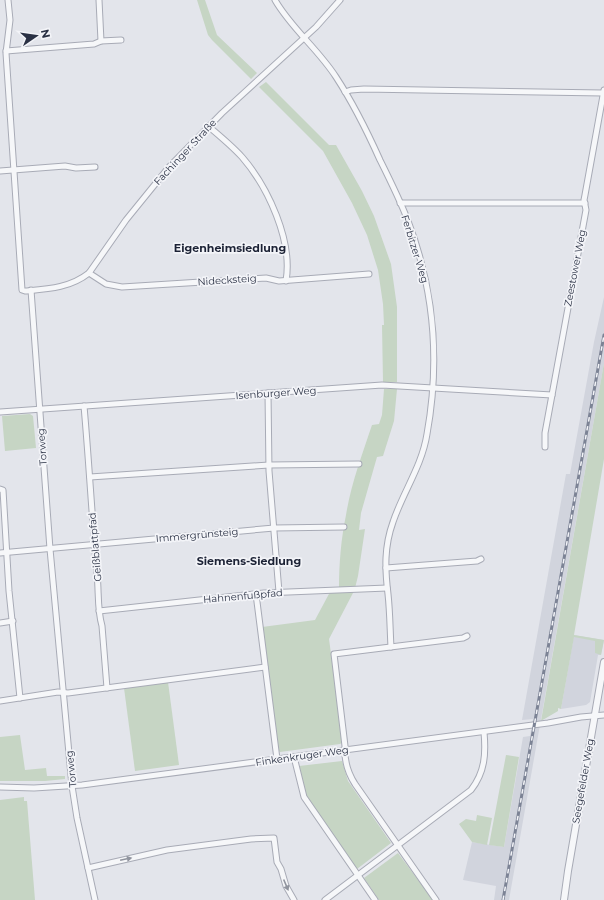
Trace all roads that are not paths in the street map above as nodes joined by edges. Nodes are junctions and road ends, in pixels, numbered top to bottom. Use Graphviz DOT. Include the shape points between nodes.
graph roads {
  1 [pos="8,0"];
  2 [pos="99,0"];
  3 [pos="275,0"];
  4 [pos="340,0"];
  5 [pos="304,38"];
  6 [pos="121,40"];
  7 [pos="101,41"];
  8 [pos="6,51"];
  9 [pos="604,91"];
  10 [pos="345,92"];
  11 [pos="208,126"];
  12 [pos="95,167"];
  13 [pos="14,170"];
  14 [pos="0,171"];
  15 [pos="400,203"];
  16 [pos="585,203"];
  17 [pos="89,273"];
  18 [pos="369,274"];
  19 [pos="286,281"];
  20 [pos="31,290"];
  21 [pos="433,388"];
  22 [pos="268,393"];
  23 [pos="552,395"];
  24 [pos="84,406"];
  25 [pos="39,409"];
  26 [pos="0,412"];
  27 [pos="545,447"];
  28 [pos="359,464"];
  29 [pos="269,465"];
  30 [pos="90,477"];
  31 [pos="1,490"];
  32 [pos="344,527"];
  33 [pos="274,528"];
  34 [pos="94,545"];
  35 [pos="50,549"];
  36 [pos="6,553"];
  37 [pos="0,554"];
  38 [pos="481,559"];
  39 [pos="386,568"];
  40 [pos="387,588"];
  41 [pos="279,592"];
  42 [pos="256,594"];
  43 [pos="99,611"];
  44 [pos="13,622"];
  45 [pos="0,623"];
  46 [pos="467,636"];
  47 [pos="391,647"];
  48 [pos="604,662"];
  49 [pos="265,667"];
  50 [pos="107,688"];
  51 [pos="63,693"];
  52 [pos="20,698"];
  53 [pos="0,701"];
  54 [pos="604,715"];
  55 [pos="594,716"];
  56 [pos="484,732"];
  57 [pos="345,750"];
  58 [pos="294,757"];
  59 [pos="277,759"];
  60 [pos="72,786"];
  61 [pos="0,787"];
  62 [pos="398,846"];
  63 [pos="88,868"];
  64 [pos="358,875"];
  65 [pos="95,900"];
  66 [pos="294,900"];
  67 [pos="325,900"];
  68 [pos="375,900"];
  69 [pos="436,900"];
  70 [pos="564,900"];
  1 -- 8 [label="street" via="10,20"];
  2 -- 7 [label="street"];
  3 -- 5 [label="street, Ferbitzer Weg" via="283,14"];
  4 -- 5 [label="street, Fachinger Straße"];
  5 -- 10 [label="street, Ferbitzer Weg" via="324,60"];
  5 -- 11 [label="street, Fachinger Straße"];
  6 -- 7 [label="street"];
  7 -- 8 [label="street" via="94,44"];
  8 -- 13 [label="street"];
  9 -- 10 [label="street" via="364,89"];
  9 -- 16 [label="street, Zeestower Weg"];
  10 -- 15 [label="street, Ferbitzer Weg"];
  11 -- 17 [label="street, Fachinger Straße" via="159,178"];
  11 -- 19 [label="street" via="243,158 267,194 277,217 286,251"];
  12 -- 13 [label="street" via="64,166"];
  13 -- 14 [label="street"];
  13 -- 20 [label="street" via="22,290"];
  15 -- 16 [label="street"];
  15 -- 21 [label="street, Ferbitzer Weg" via="417,247 429,294 433,331"];
  16 -- 23 [label="street, Zeestower Weg" via="586,210"];
  17 -- 19 [label="street, Nidecksteig" via="106,284 122,287 266,278"];
  17 -- 20 [label="street, Fachinger Straße" via="60,287"];
  18 -- 19 [label="street, Nidecksteig"];
  20 -- 25 [label="street, Torweg"];
  21 -- 22 [label="street, Isenburger Weg" via="382,385"];
  21 -- 23 [label="street, Isenburger Weg"];
  21 -- 39 [label="street, Ferbitzer Weg" via="424,452 391,527 385,551"];
  22 -- 24 [label="street, Isenburger Weg"];
  22 -- 29 [label="street"];
  23 -- 27 [label="street, Zeestower Weg"];
  24 -- 25 [label="street, Isenburger Weg"];
  24 -- 30 [label="street, Geißblattpfad"];
  25 -- 26 [label="street, Isenburger Weg"];
  25 -- 35 [label="street, Torweg"];
  28 -- 29 [label="street"];
  29 -- 30 [label="street"];
  29 -- 33 [label="street"];
  30 -- 34 [label="street, Geißblattpfad"];
  31 -- 36 [label="street"];
  32 -- 33 [label="street, Immergrünsteig"];
  33 -- 34 [label="street, Immergrünsteig"];
  33 -- 41 [label="street"];
  34 -- 35 [label="street, Immergrünsteig"];
  34 -- 43 [label="street, Geißblattpfad"];
  35 -- 36 [label="street, Immergrünsteig"];
  35 -- 51 [label="street, Torweg"];
  36 -- 37 [label="street, Immergrünsteig"];
  36 -- 44 [label="street"];
  38 -- 39 [label="street"];
  39 -- 40 [label="street, Ferbitzer Weg"];
  40 -- 41 [label="street, Hahnenfußpfad"];
  40 -- 47 [label="street, Ferbitzer Weg"];
  41 -- 42 [label="street, Hahnenfußpfad"];
  42 -- 43 [label="street, Hahnenfußpfad"];
  42 -- 49 [label="street"];
  43 -- 50 [label="street, Geißblattpfad"];
  44 -- 45 [label="street"];
  44 -- 52 [label="street"];
  46 -- 47 [label="street"];
  47 -- 57 [label="street" via="334,654"];
  48 -- 55 [label="street, Seegefelder Weg"];
  49 -- 50 [label="street"];
  49 -- 59 [label="street"];
  50 -- 51 [label="street"];
  51 -- 52 [label="street"];
  51 -- 60 [label="street, Torweg"];
  52 -- 53 [label="street"];
  54 -- 55 [label="street, Finkenkruger Weg"];
  55 -- 56 [label="street, Finkenkruger Weg"];
  55 -- 70 [label="street, Seegefelder Weg"];
  56 -- 57 [label="street, Finkenkruger Weg"];
  56 -- 62 [label="street" via="485,758 477,782 465,796"];
  57 -- 58 [label="street, Finkenkruger Weg"];
  57 -- 62 [label="street" via="352,779"];
  58 -- 59 [label="street, Finkenkruger Weg"];
  58 -- 64 [label="street" via="304,797"];
  59 -- 60 [label="street, Finkenkruger Weg"];
  60 -- 61 [label="street, Finkenkruger Weg"];
  60 -- 63 [label="street, Torweg" via="76,818"];
  62 -- 64 [label="street"];
  62 -- 69 [label="street"];
  63 -- 65 [label="street, Torweg"];
  63 -- 66 [label="street, one-way" via="167,850 252,838 274,838 277,862"];
  64 -- 67 [label="street"];
  64 -- 68 [label="street"];
}
